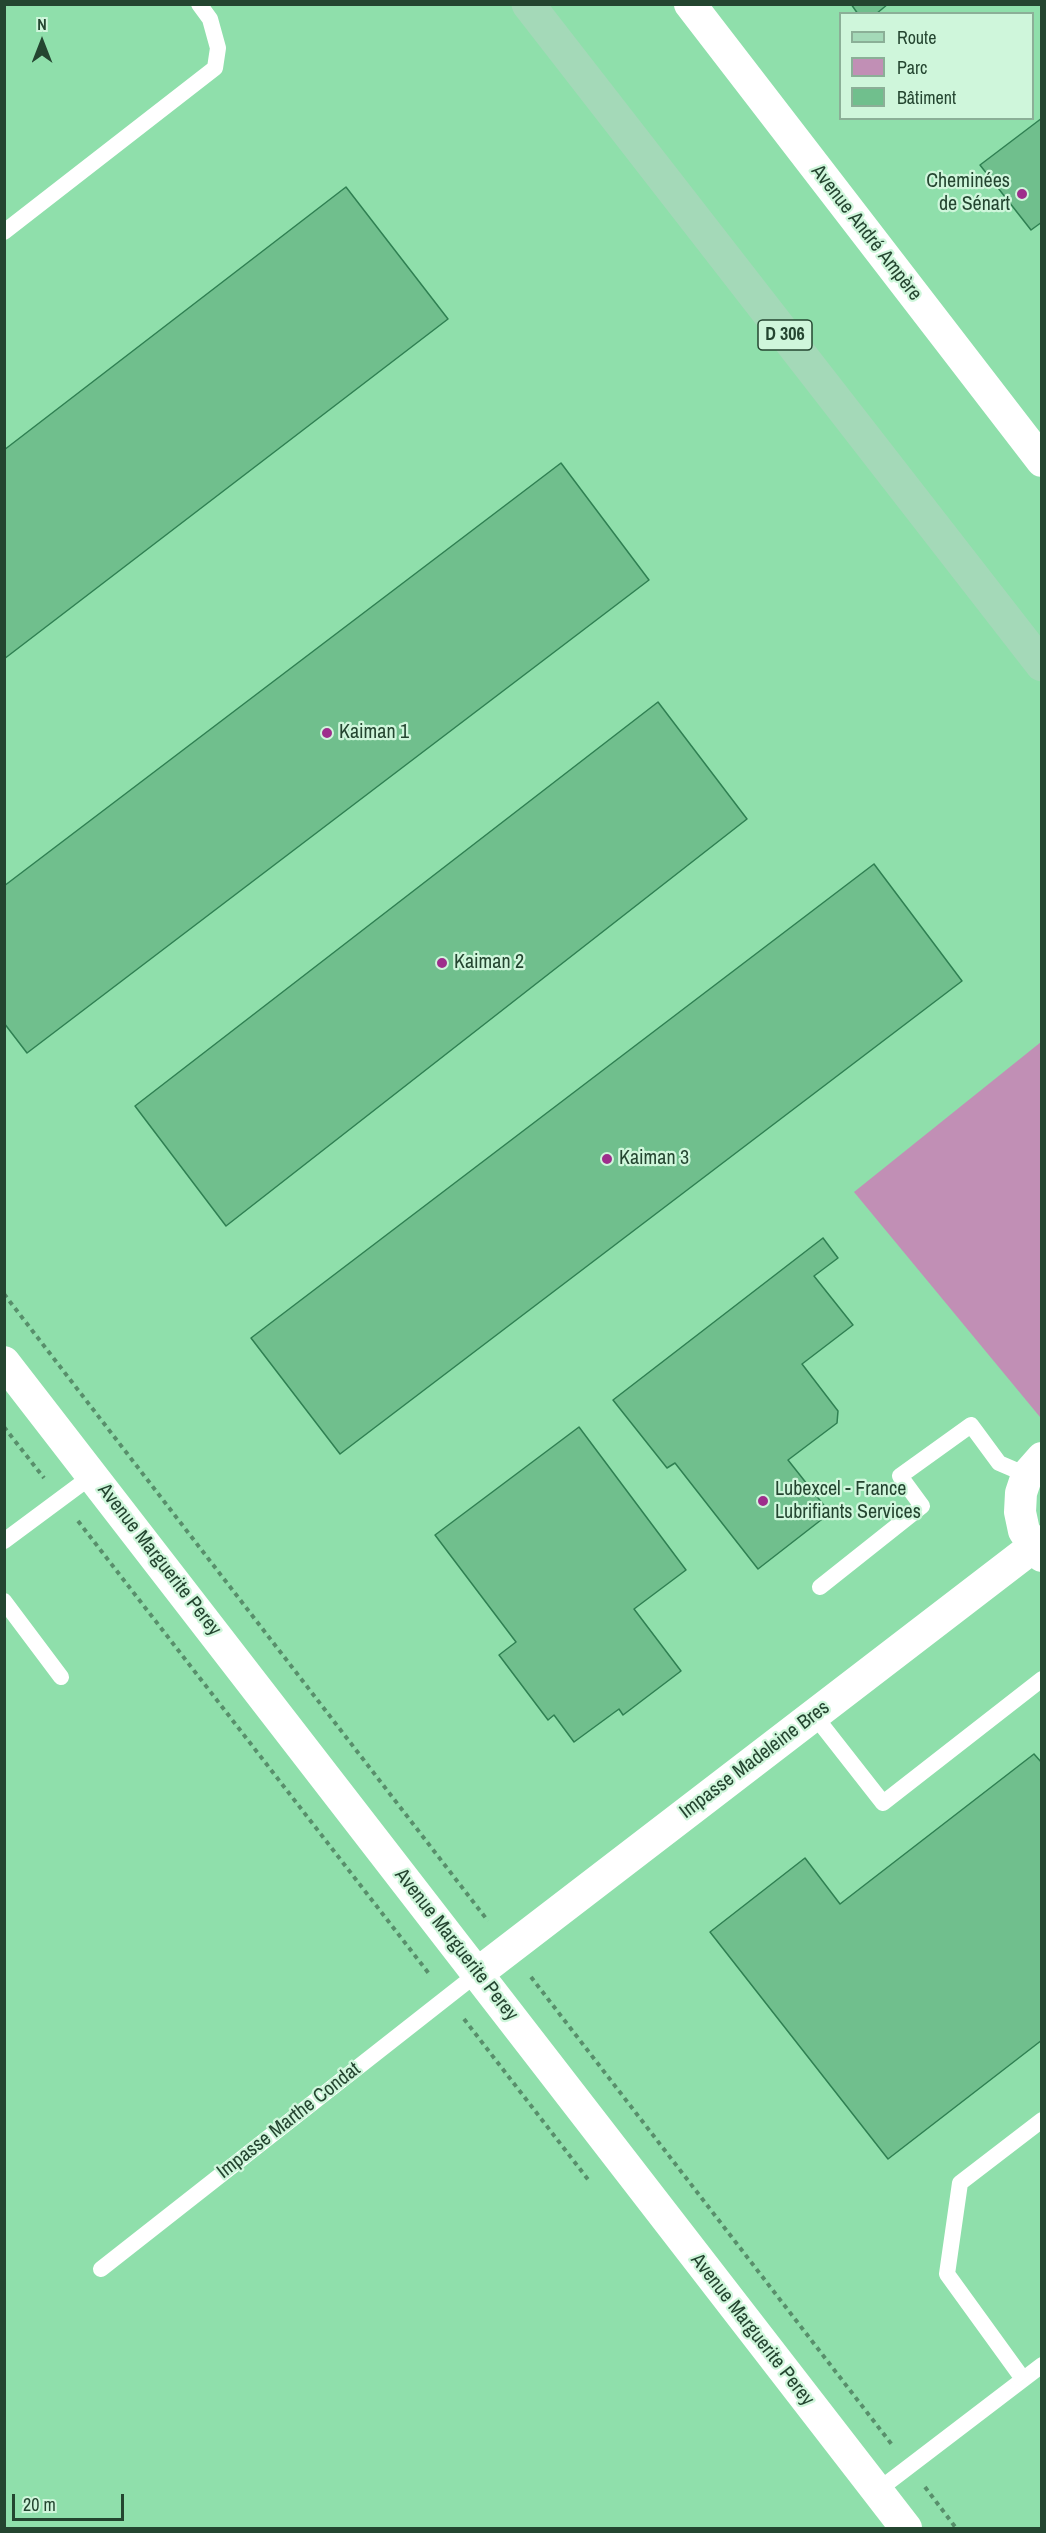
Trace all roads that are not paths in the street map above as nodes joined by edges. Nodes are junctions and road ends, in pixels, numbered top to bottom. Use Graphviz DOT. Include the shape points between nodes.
graph roads {
  1 [pos="199,4"];
  2 [pos="528,4"];
  3 [pos="690,4"];
  4 [pos="4,232"];
  5 [pos="1041,461"];
  6 [pos="1041,665"];
  7 [pos="4,1362"];
  8 [pos="1034,1466"];
  9 [pos="93,1475"];
  10 [pos="4,1541"];
  11 [pos="1037,1552"];
  12 [pos="820,1587"];
  13 [pos="4,1601"];
  14 [pos="60,1677"];
  15 [pos="1041,1679"];
  16 [pos="814,1715"];
  17 [pos="478,1973"];
  18 [pos="1041,2120"];
  19 [pos="100,2269"];
  20 [pos="1041,2365"];
  21 [pos="1023,2379"];
  22 [pos="877,2492"];
  23 [pos="906,2529"];
  1 -- 4 [label="lane" via="210,19 218,48 215,68"];
  2 -- 6 [label="main road, D 306"];
  3 -- 5 [label="street, Avenue André Ampère"];
  7 -- 9 [label="street, Avenue Marguerite Perey"];
  8 -- 11 [label="street, Impasse Madeleine Bres" via="1021,1493 1020,1512 1024,1531"];
  8 -- 12 [label="lane" via="999,1463 971,1425 900,1476 922,1506"];
  9 -- 10 [label="lane"];
  9 -- 17 [label="street, Avenue Marguerite Perey"];
  11 -- 16 [label="street, Impasse Madeleine Bres"];
  13 -- 14 [label="lane"];
  15 -- 16 [label="lane" via="883,1803"];
  16 -- 17 [label="street, Impasse Madeleine Bres"];
  17 -- 19 [label="lane, Impasse Marthe Condat"];
  17 -- 22 [label="street, Avenue Marguerite Perey"];
  18 -- 21 [label="lane" via="960,2183 948,2274"];
  20 -- 21 [label="lane"];
  21 -- 22 [label="lane"];
  22 -- 23 [label="street, Avenue Marguerite Perey"];
}
